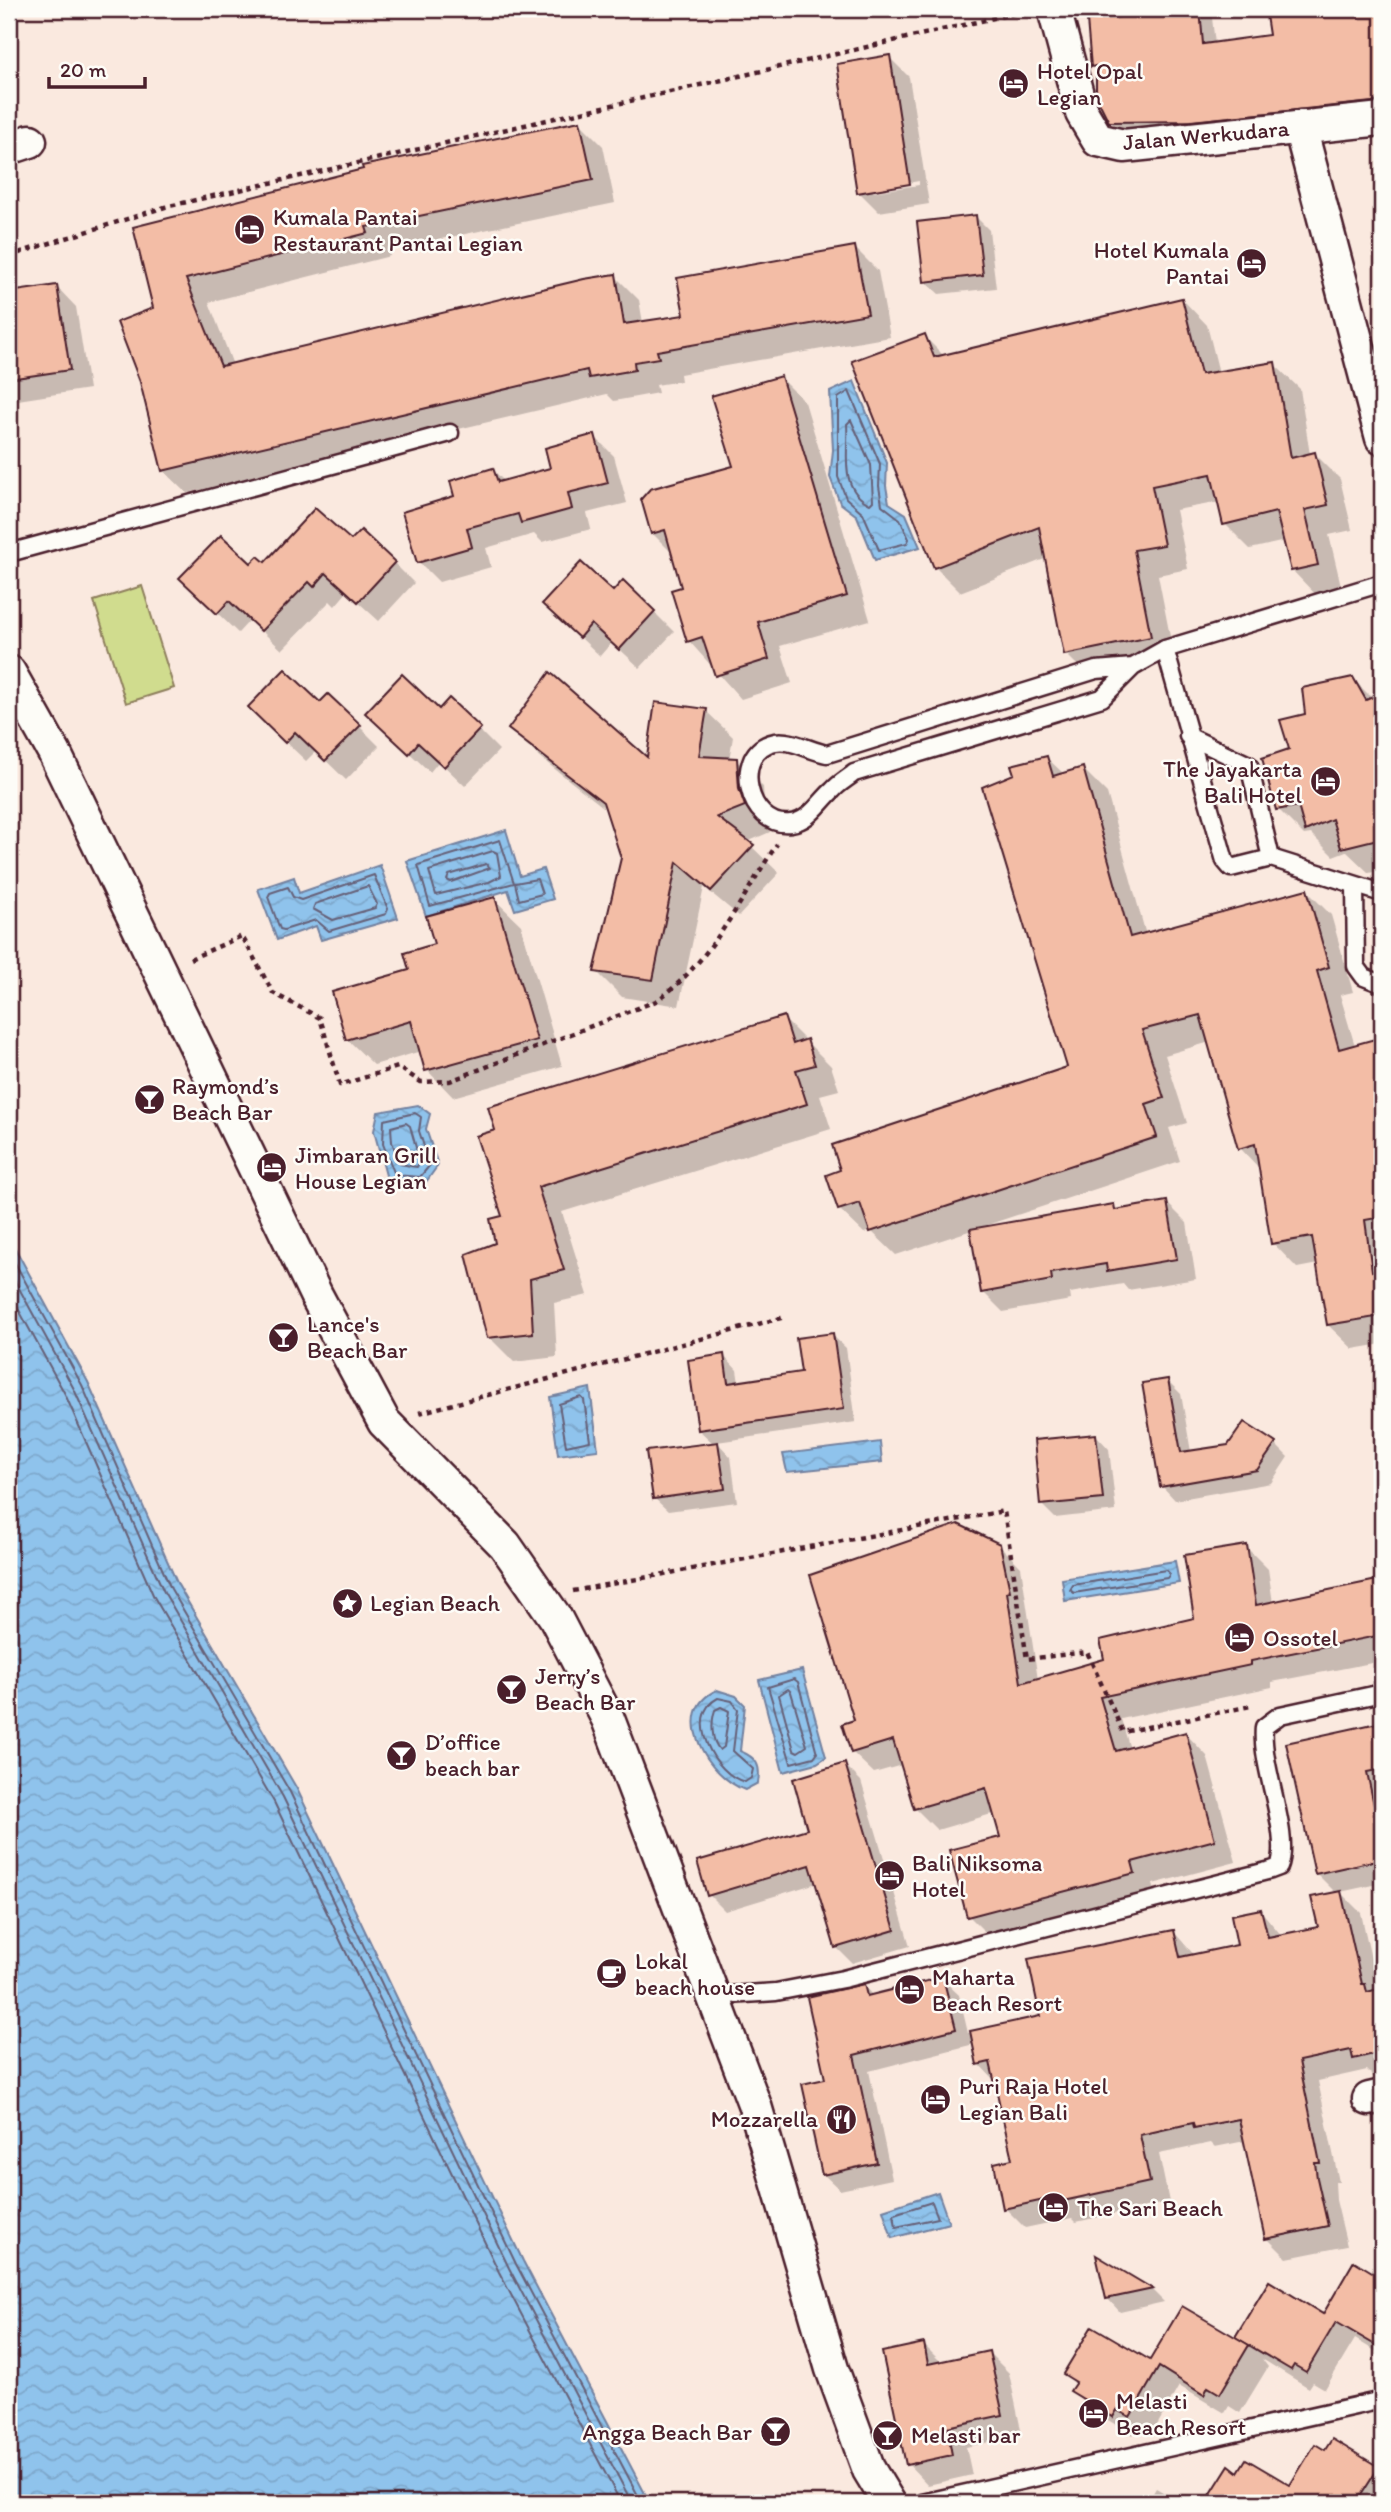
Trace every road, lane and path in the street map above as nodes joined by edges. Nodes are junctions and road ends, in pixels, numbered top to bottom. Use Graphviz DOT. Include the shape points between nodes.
graph roads {
  1 [pos="1034,9"];
  2 [pos="1054,9"];
  3 [pos="1382,119"];
  4 [pos="1300,127"];
  5 [pos="9,256"];
  6 [pos="450,433"];
  7 [pos="1382,438"];
  8 [pos="9,553"];
  9 [pos="1382,583"];
  10 [pos="1165,649"];
  11 [pos="1133,667"];
  12 [pos="9,672"];
  13 [pos="1188,736"];
  14 [pos="791,823"];
  15 [pos="1271,858"];
  16 [pos="1354,886"];
  17 [pos="1382,893"];
  18 [pos="160,972"];
  19 [pos="1382,984"];
  20 [pos="785,1317"];
  21 [pos="384,1422"];
  22 [pos="541,1597"];
  23 [pos="1382,1693"];
  24 [pos="1259,1705"];
  25 [pos="714,1996"];
  26 [pos="1382,2400"];
  27 [pos="889,2503"];
  28 [pos="922,2503"];
  1 -- 5 [label="path" via="165,207"];
  2 -- 4 [label="street, Jalan Werkudara" via="1082,113 1098,141 1124,146"];
  3 -- 4 [label="street"];
  4 -- 7 [label="street, Jalan Werkudara"];
  6 -- 8 [label="lane"];
  9 -- 10 [label="lane"];
  10 -- 11 [label="lane"];
  10 -- 13 [label="lane"];
  11 -- 14 [label="lane" via="1102,698 854,773 808,816"];
  11 -- 14 [label="lane" via="1096,670 827,754 790,742 774,742 759,749 749,766 750,789 756,808 773,820"];
  12 -- 18 [label="street" via="54,752"];
  13 -- 15 [label="lane" via="1249,765"];
  13 -- 15 [label="lane" via="1227,864 1238,869"];
  14 -- 18 [label="path" via="709,947 676,987 656,1001 450,1081 421,1082 398,1067 340,1085 320,1018 273,993 242,936"];
  15 -- 16 [label="lane"];
  16 -- 17 [label="lane"];
  16 -- 19 [label="lane" via="1356,966 1364,976"];
  18 -- 21 [label="street" via="316,1295"];
  20 -- 21 [label="path"];
  21 -- 22 [label="street" via="505,1545"];
  22 -- 24 [label="path" via="1004,1511 1027,1659 1087,1652 1123,1732"];
  22 -- 25 [label="street" via="608,1719"];
  23 -- 25 [label="lane" via="1280,1715 1264,1727 1262,1746 1282,1846 1279,1867 843,1979 776,1992"];
  25 -- 27 [label="street" via="755,2106 832,2369 869,2470"];
  26 -- 28 [label="lane"];
}
